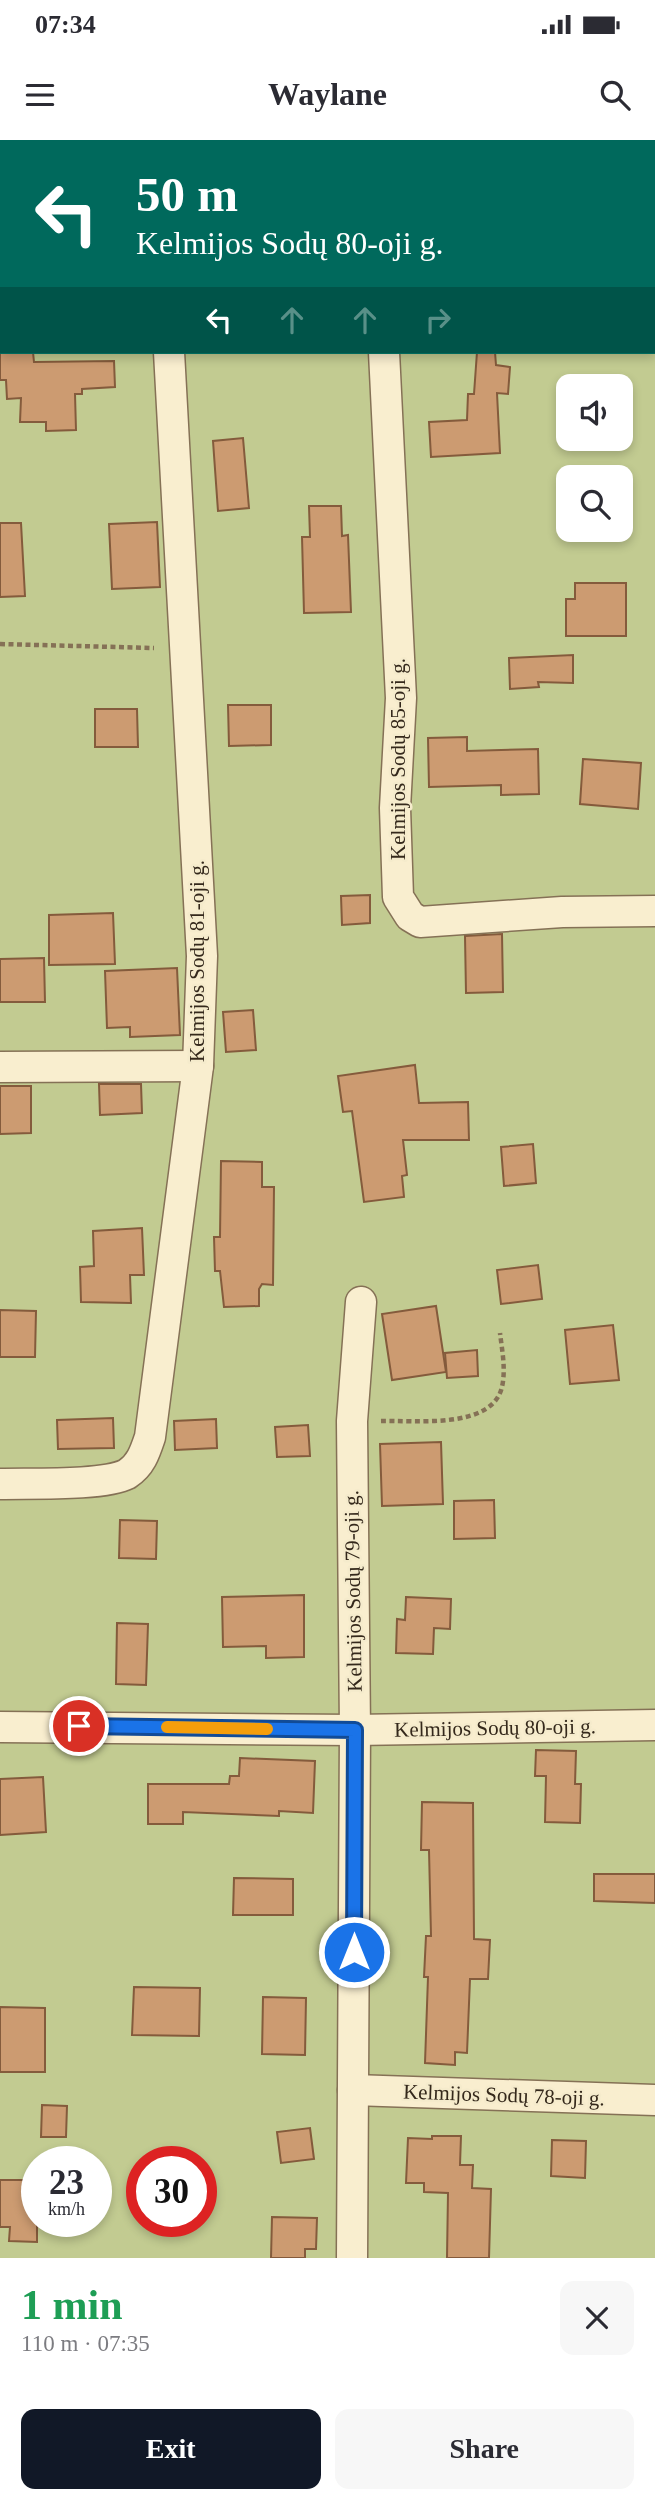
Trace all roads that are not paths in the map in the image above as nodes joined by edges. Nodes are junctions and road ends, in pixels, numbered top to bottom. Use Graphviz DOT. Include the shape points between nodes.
graph roads {
  1 [pos="169,354"];
  2 [pos="384,354"];
  3 [pos="655,911"];
  4 [pos="198,1066"];
  5 [pos="0,1067"];
  6 [pos="361,1302"];
  7 [pos="0,1484"];
  8 [pos="655,1725"];
  9 [pos="0,1727"];
  10 [pos="355,1730"];
  11 [pos="353,2090"];
  12 [pos="655,2100"];
  13 [pos="352,2258"];
  1 -- 4 [label="street, Kelmijos Sodų 81-oji g." via="202,956"];
  2 -- 3 [label="street, Kelmijos Sodų 85-oji g." via="401,698 395,808 398,897 420,922"];
  4 -- 5 [label="street"];
  4 -- 7 [label="street, Kelmijos Sodų 81-oji g." via="150,1437 142,1461 126,1474 103,1480"];
  6 -- 10 [label="street, Kelmijos Sodų 79-oji g." via="352,1421"];
  8 -- 10 [label="street, Kelmijos Sodų 80-oji g."];
  9 -- 10 [label="street, Kelmijos Sodų 80-oji g."];
  10 -- 11 [label="street, Kelmijos Sodų 79-oji g."];
  11 -- 12 [label="street, Kelmijos Sodų 78-oji g."];
  11 -- 13 [label="street, Kelmijos Sodų 79-oji g."];
}
